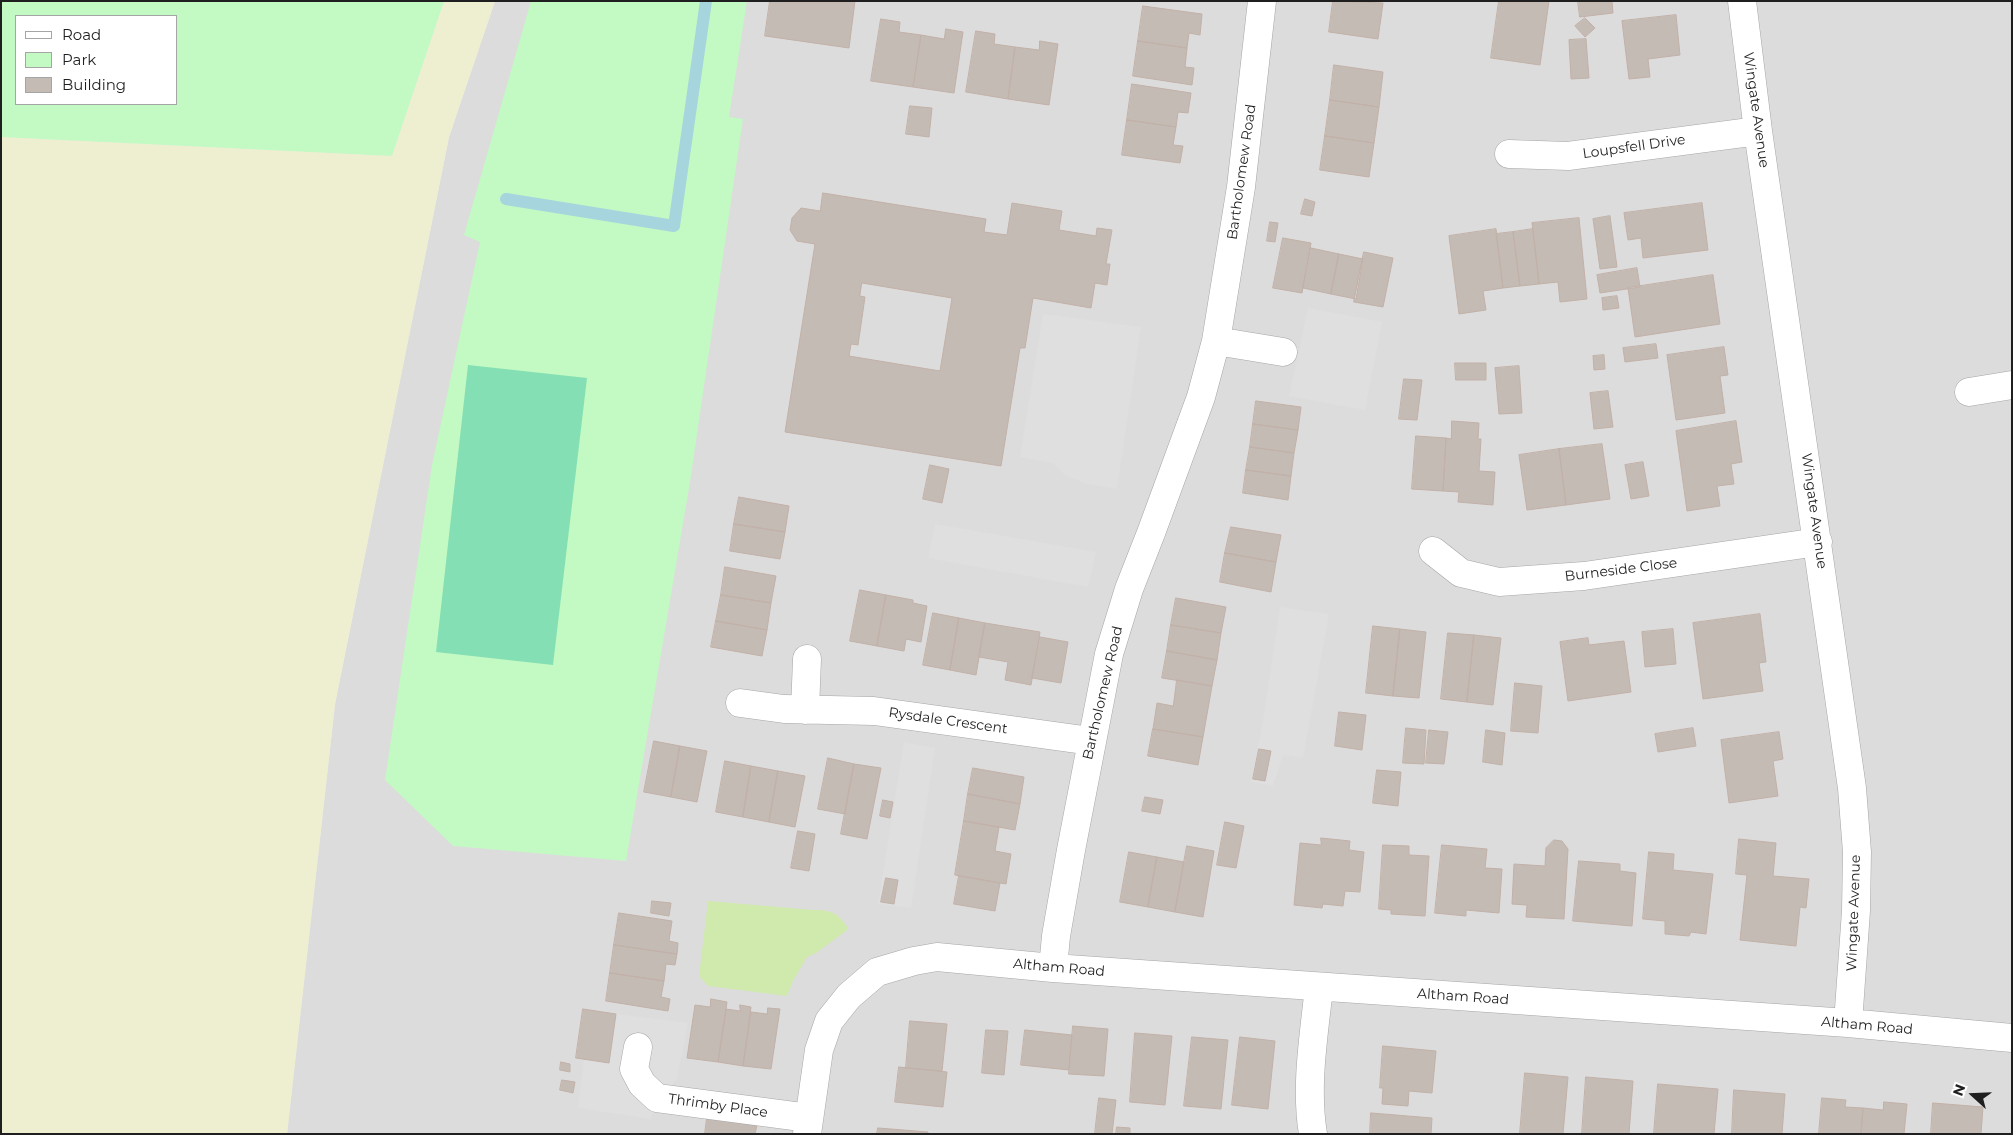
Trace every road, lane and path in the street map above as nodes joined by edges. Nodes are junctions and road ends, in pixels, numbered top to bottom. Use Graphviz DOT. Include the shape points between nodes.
graph roads {
  1 [pos="1262,1"];
  2 [pos="1742,1"];
  3 [pos="1758,130"];
  4 [pos="1509,154"];
  5 [pos="1216,341"];
  6 [pos="1283,352"];
  7 [pos="2012,385"];
  8 [pos="1969,392"];
  9 [pos="1818,542"];
  10 [pos="1433,551"];
  11 [pos="807,659"];
  12 [pos="740,702"];
  13 [pos="804,710"];
  14 [pos="1091,741"];
  15 [pos="1053,968"];
  16 [pos="1319,987"];
  17 [pos="1848,1023"];
  18 [pos="2012,1038"];
  19 [pos="638,1047"];
  20 [pos="808,1126"];
  21 [pos="1313,1134"];
  1 -- 5 [label="street, Bartholomew Road" via="1241,188"];
  2 -- 3 [label="street, Wingate Avenue"];
  3 -- 4 [label="street, Loupsfell Drive" via="1568,156"];
  3 -- 9 [label="street, Wingate Avenue"];
  5 -- 6 [label="street"];
  5 -- 14 [label="street, Bartholomew Road" via="1201,397 1129,588 1109,654"];
  7 -- 8 [label="street"];
  9 -- 10 [label="street, Burneside Close" via="1584,576 1499,582 1461,573"];
  9 -- 17 [label="street, Wingate Avenue" via="1852,788 1857,852"];
  11 -- 13 [label="street"];
  12 -- 13 [label="street, Rysdale Crescent"];
  13 -- 14 [label="street, Rysdale Crescent" via="874,711"];
  14 -- 15 [label="street, Bartholomew Road"];
  15 -- 16 [label="street, Altham Road"];
  15 -- 20 [label="street, Altham Road" via="937,957 877,972 849,996 829,1021 820,1050"];
  16 -- 17 [label="street, Altham Road"];
  16 -- 21 [label="street" via="1310,1082"];
  17 -- 18 [label="street, Altham Road"];
  19 -- 20 [label="street, Thrimby Place" via="634,1069 642,1084 656,1098"];
}
